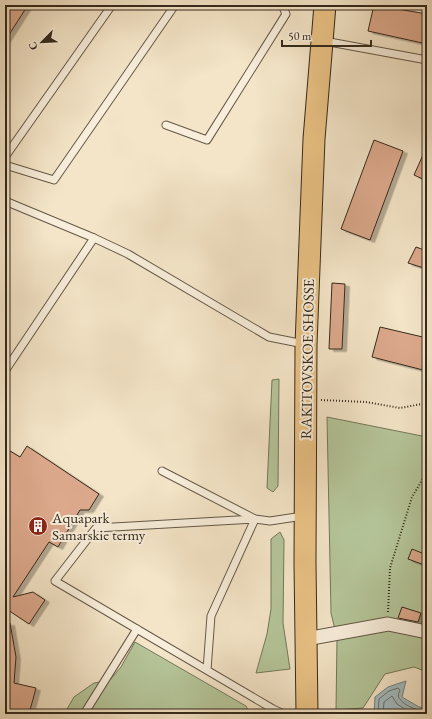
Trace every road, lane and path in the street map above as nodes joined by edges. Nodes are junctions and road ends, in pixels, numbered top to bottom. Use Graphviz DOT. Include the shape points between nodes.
graph roads {
  1 [pos="112,5"];
  2 [pos="175,5"];
  3 [pos="282,5"];
  4 [pos="324,5"];
  5 [pos="322,40"];
  6 [pos="427,60"];
  7 [pos="166,124"];
  8 [pos="5,157"];
  9 [pos="5,165"];
  10 [pos="5,201"];
  11 [pos="94,238"];
  12 [pos="306,345"];
  13 [pos="5,371"];
  14 [pos="305,400"];
  15 [pos="427,402"];
  16 [pos="162,471"];
  17 [pos="427,472"];
  18 [pos="306,516"];
  19 [pos="254,519"];
  20 [pos="388,624"];
  21 [pos="136,629"];
  22 [pos="427,632"];
  23 [pos="306,639"];
  24 [pos="207,670"];
  25 [pos="84,714"];
  26 [pos="284,714"];
  27 [pos="307,714"];
  1 -- 8 [label="lane"];
  2 -- 9 [label="lane" via="54,180"];
  3 -- 7 [label="lane" via="286,14 207,140"];
  4 -- 5 [label="main road, RAKITOVSKOE SHOSSE"];
  5 -- 6 [label="lane"];
  5 -- 12 [label="main road, RAKITOVSKOE SHOSSE" via="314,139"];
  10 -- 11 [label="lane"];
  11 -- 12 [label="lane" via="128,254 269,337"];
  11 -- 13 [label="lane"];
  12 -- 14 [label="main road, RAKITOVSKOE SHOSSE"];
  14 -- 15 [label="path" via="366,402 400,408"];
  14 -- 18 [label="main road, RAKITOVSKOE SHOSSE"];
  16 -- 19 [label="lane"];
  17 -- 20 [label="path" via="412,497 390,568"];
  18 -- 19 [label="lane" via="270,521"];
  18 -- 23 [label="main road, RAKITOVSKOE SHOSSE"];
  19 -- 21 [label="lane" via="96,528 55,581"];
  19 -- 24 [label="lane" via="211,616"];
  20 -- 22 [label="street"];
  20 -- 23 [label="street"];
  21 -- 24 [label="lane"];
  21 -- 25 [label="lane"];
  23 -- 27 [label="main road, RAKITOVSKOE SHOSSE"];
  24 -- 26 [label="lane"];
}
